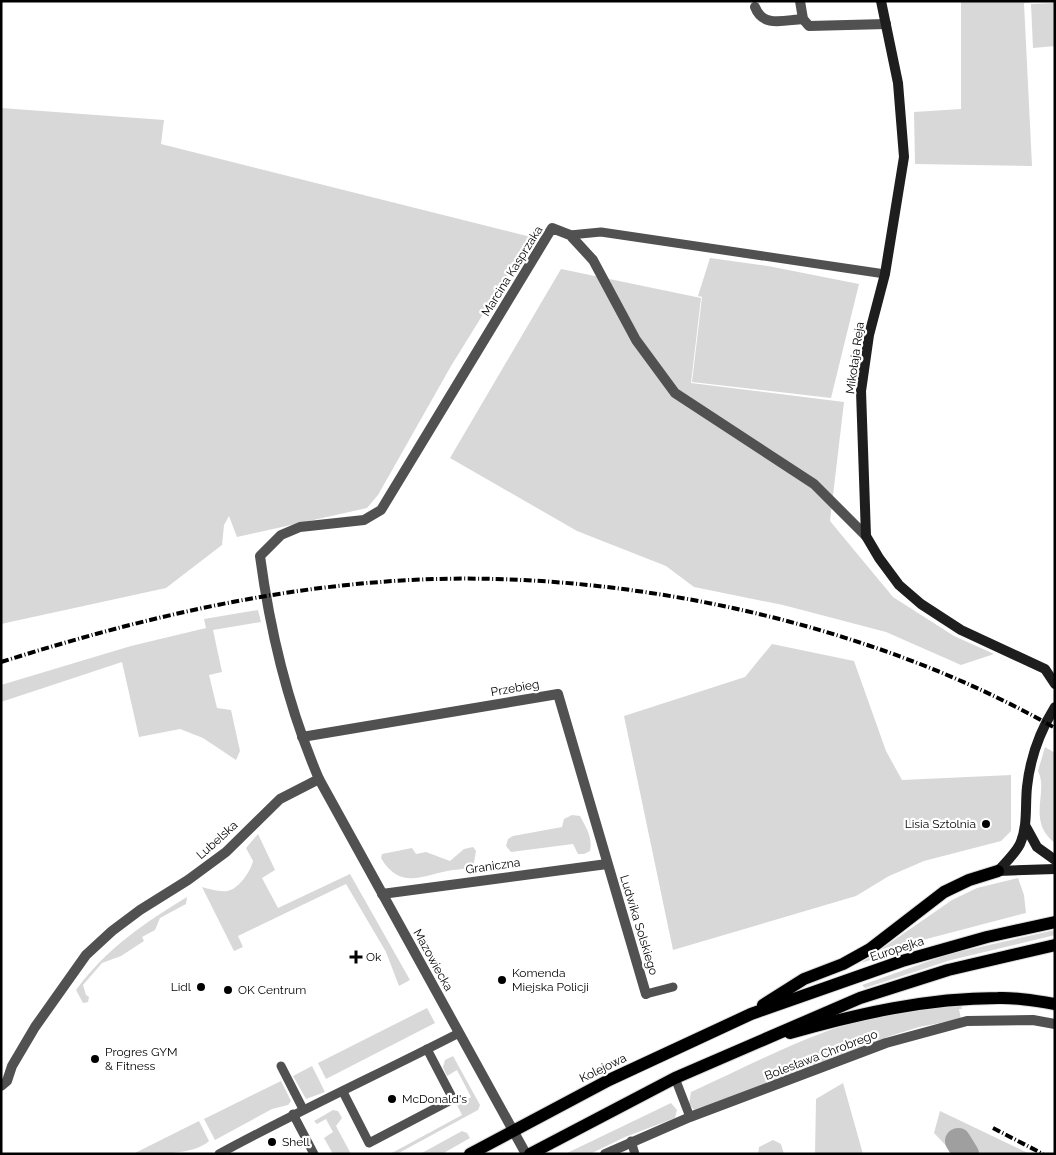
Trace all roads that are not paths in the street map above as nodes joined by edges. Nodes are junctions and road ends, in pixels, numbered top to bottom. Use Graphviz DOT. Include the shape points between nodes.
graph roads {
  1 [pos="800,1"];
  2 [pos="881,1"];
  3 [pos="755,6"];
  4 [pos="803,19"];
  5 [pos="886,24"];
  6 [pos="570,235"];
  7 [pos="885,274"];
  8 [pos="866,536"];
  9 [pos="1055,684"];
  10 [pos="1055,707"];
  11 [pos="302,737"];
  12 [pos="319,779"];
  13 [pos="1026,826"];
  14 [pos="1055,860"];
  15 [pos="607,864"];
  16 [pos="1055,869"];
  17 [pos="998,871"];
  18 [pos="382,894"];
  19 [pos="1055,922"];
  20 [pos="1055,945"];
  21 [pos="673,987"];
  22 [pos="646,994"];
  23 [pos="1055,1004"];
  24 [pos="751,1014"];
  25 [pos="1055,1024"];
  26 [pos="458,1033"];
  27 [pos="756,1042"];
  28 [pos="427,1049"];
  29 [pos="12,1066"];
  30 [pos="281,1066"];
  31 [pos="1,1074"];
  32 [pos="675,1078"];
  33 [pos="1,1086"];
  34 [pos="343,1092"];
  35 [pos="303,1109"];
  36 [pos="293,1114"];
  37 [pos="690,1117"];
  38 [pos="513,1130"];
  39 [pos="631,1141"];
  40 [pos="219,1154"];
  41 [pos="314,1154"];
  42 [pos="470,1154"];
  43 [pos="526,1154"];
  44 [pos="530,1154"];
  45 [pos="605,1154"];
  46 [pos="635,1154"];
  1 -- 4 [label="street"];
  2 -- 5 [label="street, Mikołaja Reja"];
  3 -- 4 [label="street" via="761,17 770,22"];
  4 -- 5 [label="street" via="809,26"];
  5 -- 7 [label="street, Mikołaja Reja" via="898,83 904,157"];
  6 -- 7 [label="lane" via="601,232"];
  6 -- 8 [label="street" via="593,260 636,340 675,393 814,484"];
  6 -- 11 [label="street, Marcina Kasprzaka" via="552,228 381,510 364,520 300,528 281,535 260,556 266,595"];
  7 -- 8 [label="street, Mikołaja Reja" via="869,335 861,391"];
  8 -- 9 [label="street, Mikołaja Reja" via="899,585 921,604 961,630 1045,669"];
  10 -- 13 [label="street" via="1042,730 1030,768"];
  11 -- 12 [label="street"];
  11 -- 15 [label="street, Przebieg" via="558,694"];
  12 -- 18 [label="street, Mazowiecka"];
  12 -- 29 [label="street, Lubelska" via="280,799 226,852 112,931 86,955"];
  13 -- 14 [label="street" via="1037,847"];
  13 -- 17 [label="street" via="1019,846"];
  15 -- 18 [label="street, Graniczna"];
  15 -- 22 [label="street, Ludwika Solskiego"];
  16 -- 17 [label="street"];
  17 -- 24 [label="main road" via="944,892 870,948 843,964 804,979"];
  18 -- 26 [label="street, Mazowiecka"];
  19 -- 24 [label="main road, Europejka" via="902,961"];
  20 -- 27 [label="main road" via="988,959 908,982 834,1008"];
  21 -- 22 [label="lane"];
  23 -- 27 [label="main road" via="998,998 952,1001 875,1011"];
  24 -- 38 [label="main road, Kolejowa" via="609,1080"];
  25 -- 37 [label="street, Bolesława Chrobrego" via="1033,1020 968,1021 886,1043"];
  26 -- 28 [label="lane"];
  26 -- 38 [label="street, Mazowiecka"];
  27 -- 32 [label="main road"];
  28 -- 34 [label="lane"];
  28 -- 34 [label="lane" via="453,1099 369,1143"];
  29 -- 31 [label="street, Lubelska"];
  29 -- 33 [label="street, Lubelska" via="7,1082"];
  30 -- 35 [label="lane"];
  32 -- 37 [label="lane"];
  32 -- 44 [label="main road"];
  34 -- 35 [label="lane"];
  35 -- 36 [label="lane"];
  36 -- 40 [label="lane"];
  36 -- 41 [label="lane"];
  37 -- 39 [label="street, Bolesława Chrobrego"];
  38 -- 42 [label="main road, Kolejowa"];
  38 -- 43 [label="street, Mazowiecka"];
  39 -- 45 [label="street, Bolesława Chrobrego"];
  39 -- 46 [label="lane"];
}
